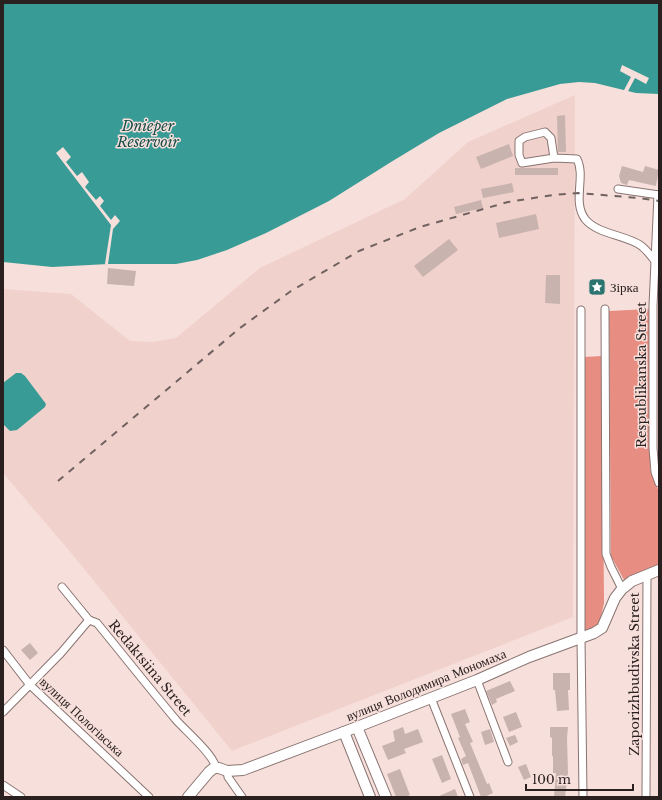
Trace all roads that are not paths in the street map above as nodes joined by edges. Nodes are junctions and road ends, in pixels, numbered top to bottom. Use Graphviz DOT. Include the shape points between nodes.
graph roads {
  1 [pos="554,158"];
  2 [pos="618,189"];
  3 [pos="659,195"];
  4 [pos="655,261"];
  5 [pos="605,309"];
  6 [pos="581,310"];
  7 [pos="656,357"];
  8 [pos="656,460"];
  9 [pos="659,483"];
  10 [pos="659,570"];
  11 [pos="647,575"];
  12 [pos="62,587"];
  13 [pos="622,589"];
  14 [pos="89,620"];
  15 [pos="581,638"];
  16 [pos="3,650"];
  17 [pos="477,680"];
  18 [pos="30,685"];
  19 [pos="430,698"];
  20 [pos="3,712"];
  21 [pos="357,727"];
  22 [pos="344,732"];
  23 [pos="508,762"];
  24 [pos="216,768"];
  25 [pos="227,770"];
  26 [pos="3,785"];
  27 [pos="21,797"];
  28 [pos="149,797"];
  29 [pos="188,797"];
  30 [pos="242,797"];
  31 [pos="370,797"];
  32 [pos="386,797"];
  33 [pos="470,797"];
  34 [pos="584,797"];
  35 [pos="646,797"];
  1 -- 1 [label="street" via="522,163 518,155 520,141 524,137 545,132 552,138"];
  1 -- 4 [label="street" via="577,159 580,166 579,200 585,219 593,226 640,245"];
  2 -- 3 [label="street, Respublikanska Street"];
  3 -- 4 [label="street, Respublikanska Street"];
  4 -- 7 [label="street, Respublikanska Street"];
  5 -- 13 [label="street" via="606,554"];
  6 -- 15 [label="street"];
  7 -- 8 [label="street, Respublikanska Street"];
  8 -- 9 [label="street, Respublikanska Street" via="655,472"];
  10 -- 11 [label="street, вулиця Володимира Мономаха"];
  11 -- 13 [label="street, вулиця Володимира Мономаха" via="632,581"];
  11 -- 35 [label="street, Zaporizhbudivska Street"];
  12 -- 14 [label="street, Redaktsiina Street"];
  13 -- 15 [label="street, вулиця Володимира Мономаха" via="615,598 602,628"];
  14 -- 18 [label="street"];
  14 -- 24 [label="street, Redaktsiina Street" via="97,623 177,721 212,758"];
  15 -- 17 [label="street, вулиця Володимира Мономаха"];
  15 -- 34 [label="street"];
  16 -- 18 [label="street, вулиця Пологівська"];
  17 -- 19 [label="street, вулиця Володимира Мономаха"];
  17 -- 23 [label="street"];
  18 -- 20 [label="street"];
  18 -- 28 [label="street, вулиця Пологівська"];
  19 -- 21 [label="street, вулиця Володимира Мономаха"];
  19 -- 33 [label="street"];
  21 -- 22 [label="street, вулиця Володимира Мономаха"];
  21 -- 32 [label="street"];
  22 -- 25 [label="street, вулиця Володимира Мономаха" via="243,770"];
  22 -- 31 [label="street"];
  24 -- 25 [label="street, вулиця Володимира Мономаха"];
  24 -- 29 [label="street" via="212,769"];
  25 -- 30 [label="street" via="228,777"];
  26 -- 27 [label="street"];
}
